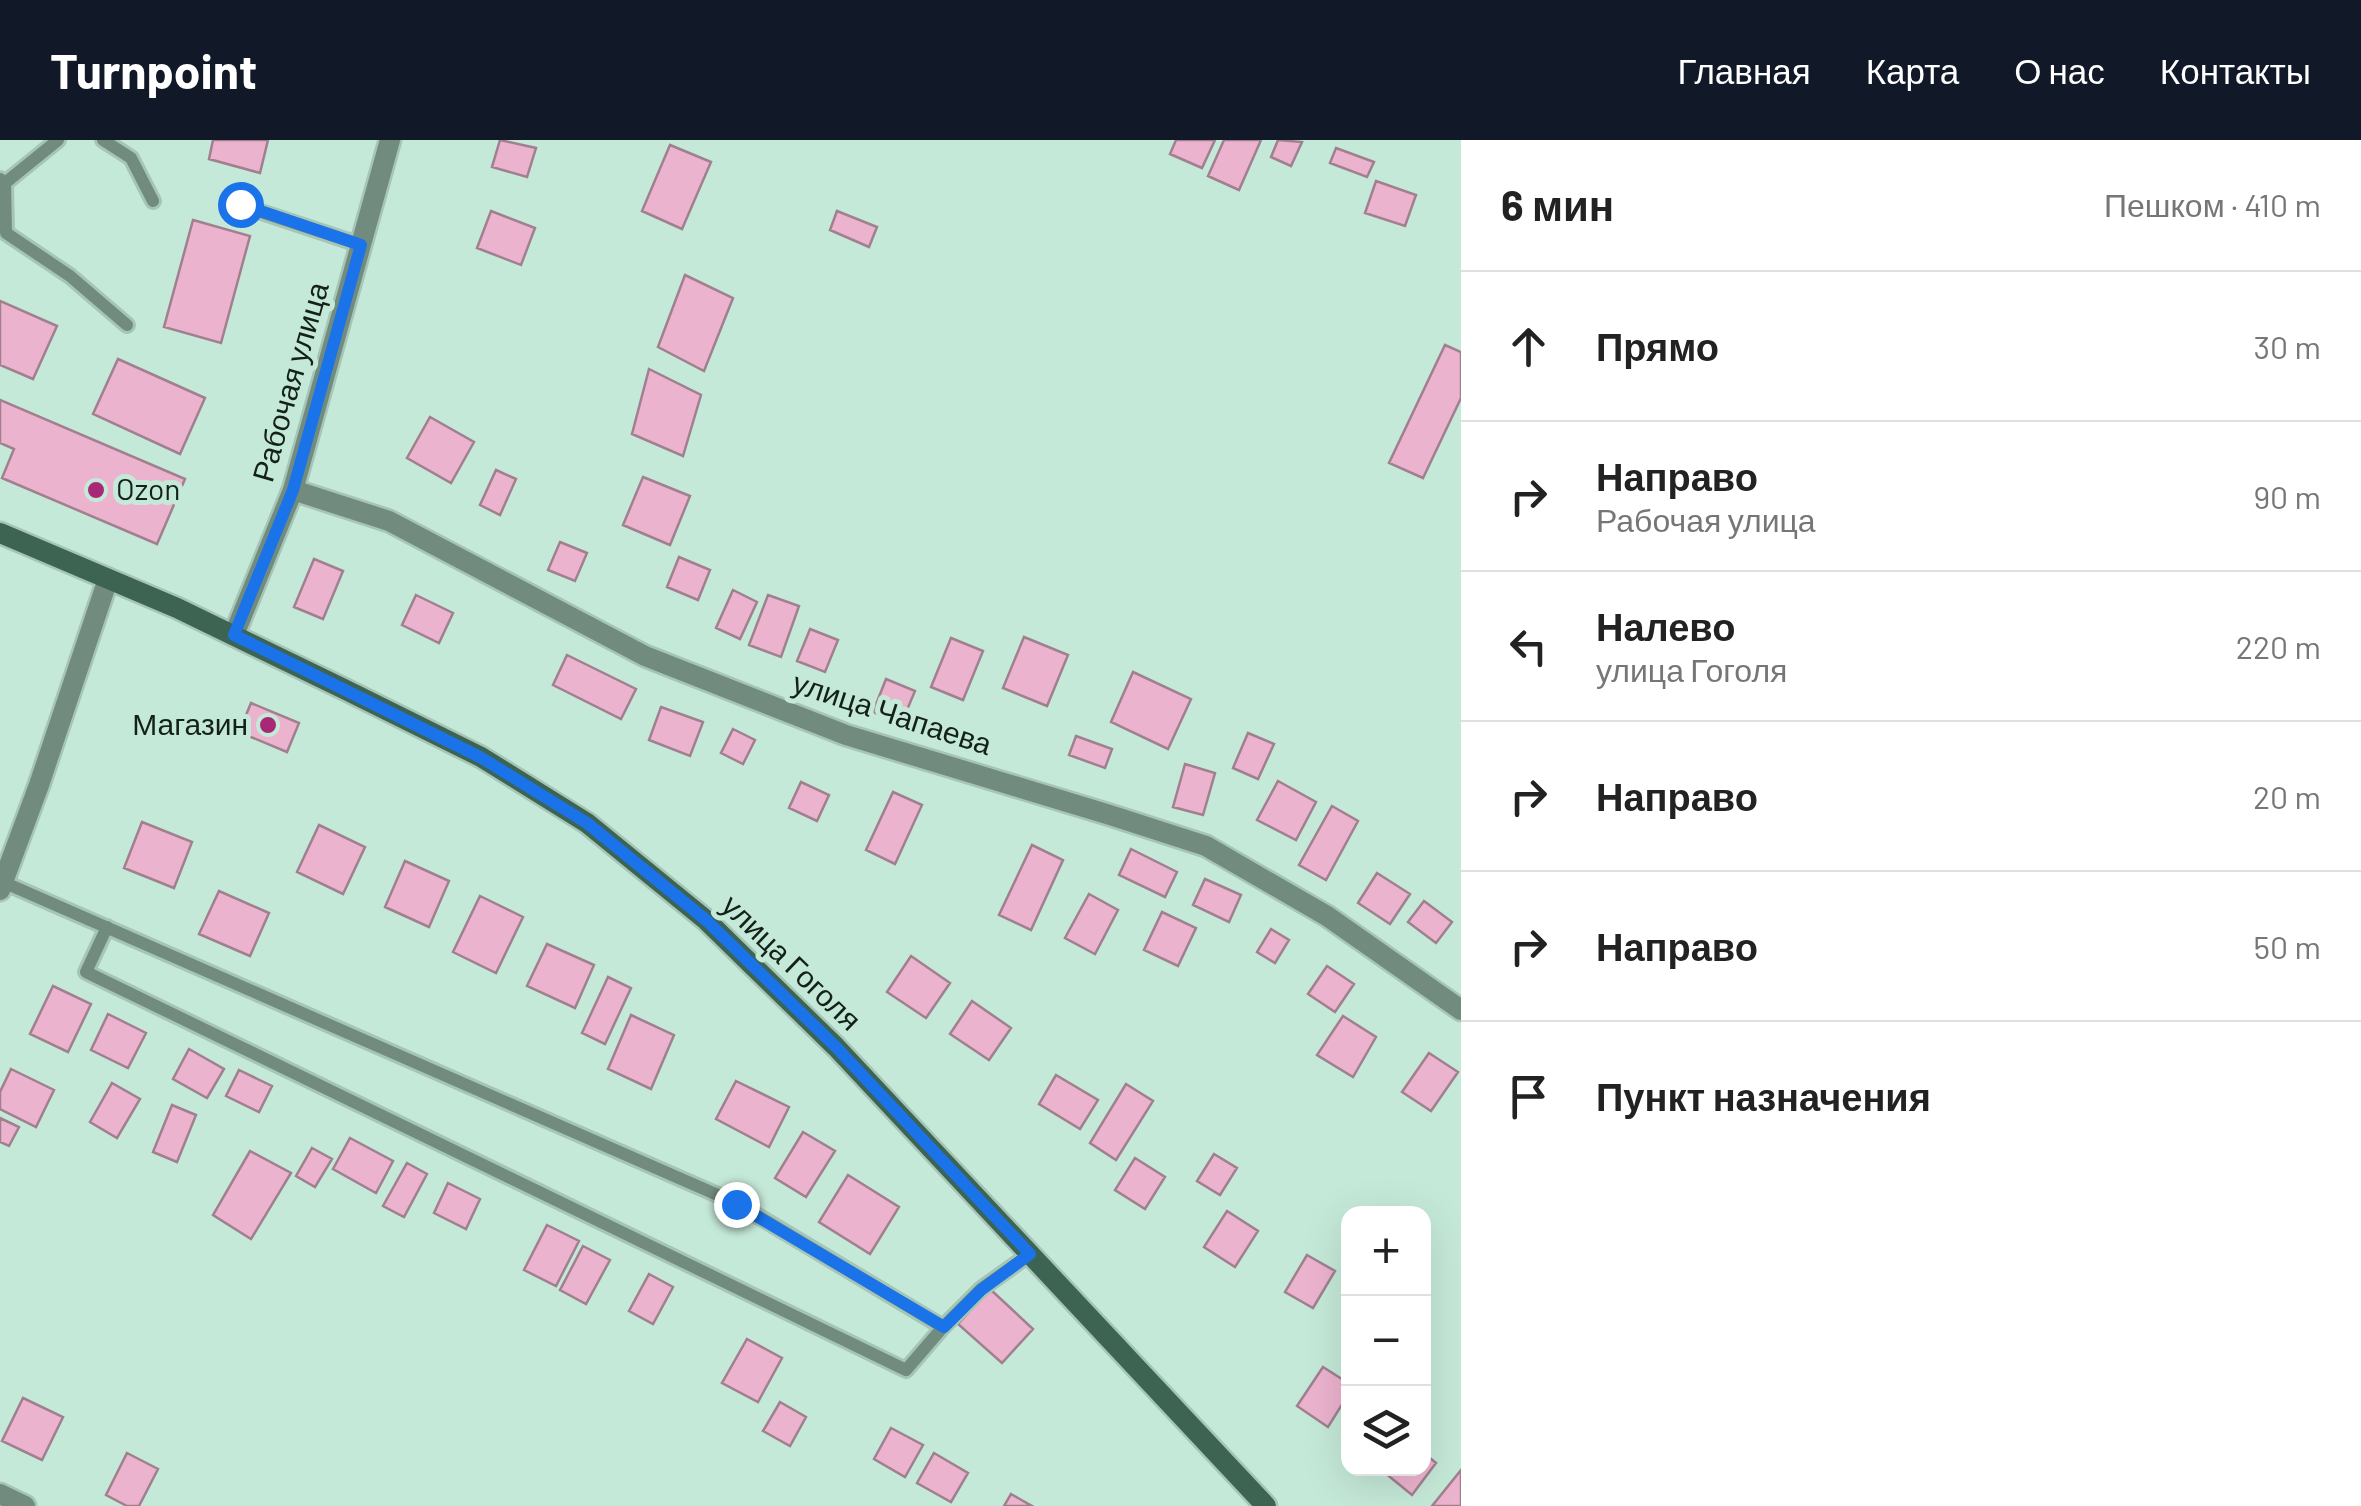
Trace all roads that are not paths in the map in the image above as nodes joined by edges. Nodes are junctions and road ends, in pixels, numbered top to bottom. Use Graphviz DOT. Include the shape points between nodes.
graph roads {
  1 [pos="58,140"];
  2 [pos="103,140"];
  3 [pos="390,140"];
  4 [pos="3,181"];
  5 [pos="154,201"];
  6 [pos="240,204"];
  7 [pos="361,245"];
  8 [pos="128,324"];
  9 [pos="293,490"];
  10 [pos="0,533"];
  11 [pos="108,579"];
  12 [pos="234,635"];
  13 [pos="2,886"];
  14 [pos="106,927"];
  15 [pos="1461,1010"];
  16 [pos="1030,1254"];
  17 [pos="944,1327"];
  18 [pos="0,1494"];
  19 [pos="25,1506"];
  20 [pos="1266,1506"];
  1 -- 4 [label="lane"];
  2 -- 5 [label="lane" via="130,158"];
  3 -- 7 [label="street, Рабочая улица"];
  4 -- 8 [label="lane" via="6,233"];
  6 -- 7 [label="lane"];
  7 -- 9 [label="street, Рабочая улица"];
  9 -- 12 [label="street, Рабочая улица"];
  9 -- 15 [label="street, улица Чапаева" via="388,521 645,656 828,728 1206,846 1328,916"];
  10 -- 11 [label="main road, улица Гоголя"];
  11 -- 12 [label="main road, улица Гоголя"];
  11 -- 13 [label="street"];
  12 -- 16 [label="main road, улица Гоголя" via="480,757 587,823 706,920"];
  13 -- 14 [label="lane"];
  14 -- 17 [label="lane" via="736,1204"];
  14 -- 17 [label="lane" via="86,972 906,1370"];
  16 -- 17 [label="lane"];
  16 -- 20 [label="main road, улица Гоголя"];
  18 -- 19 [label="street"];
}
